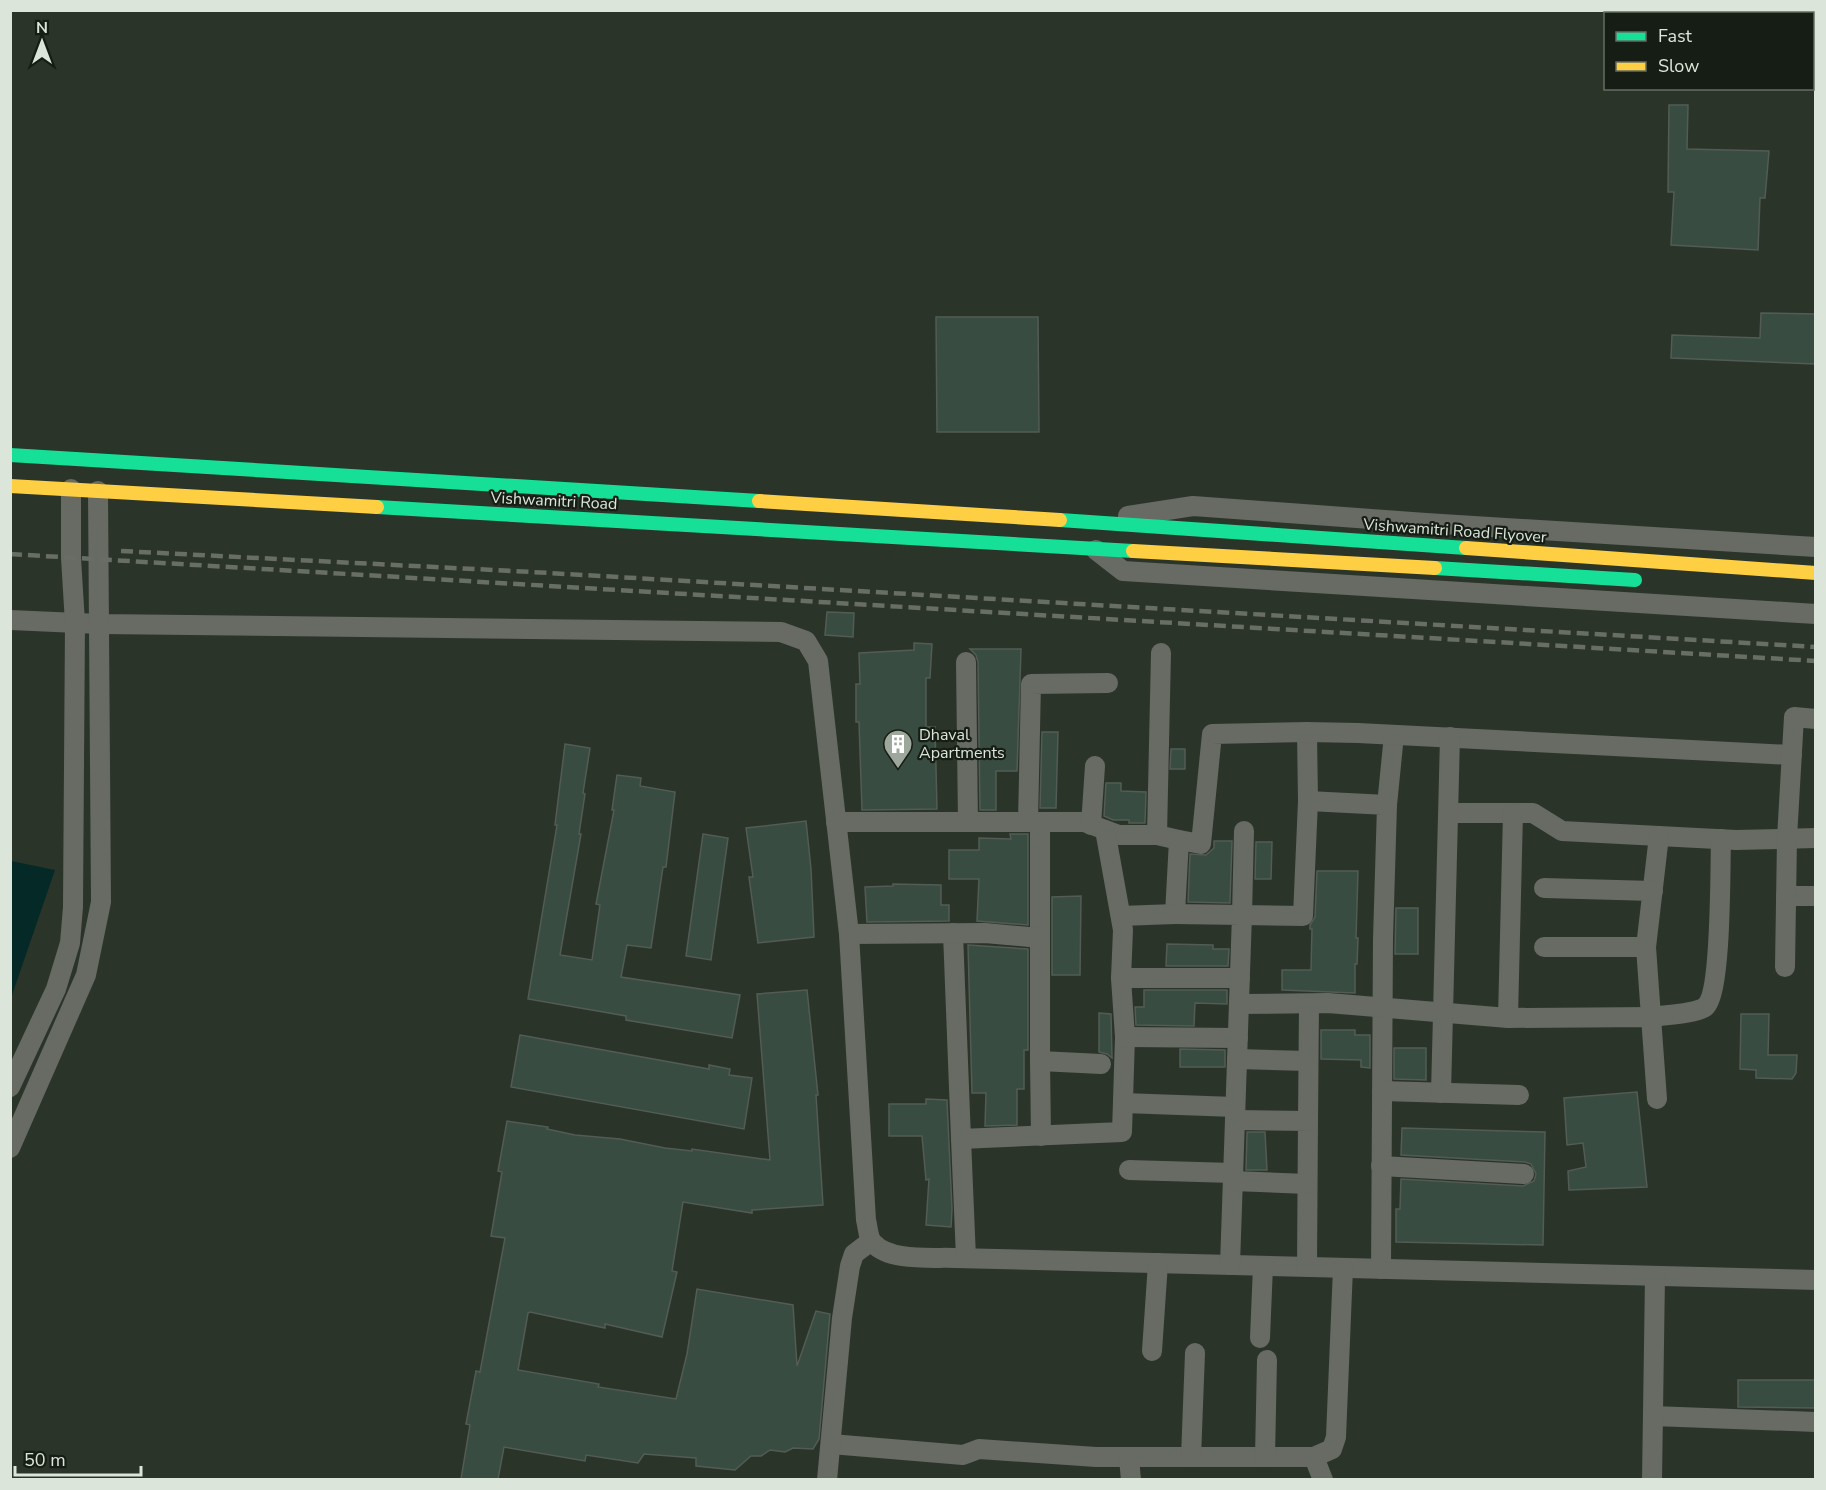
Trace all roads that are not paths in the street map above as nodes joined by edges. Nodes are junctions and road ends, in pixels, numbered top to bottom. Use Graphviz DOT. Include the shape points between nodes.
graph roads {
  1 [pos="10,454"];
  2 [pos="10,486"];
  3 [pos="71,489"];
  4 [pos="98,491"];
  5 [pos="1093,522"];
  6 [pos="1815,547"];
  7 [pos="1095,550"];
  8 [pos="1815,573"];
  9 [pos="1651,581"];
  10 [pos="1815,614"];
  11 [pos="10,620"];
  12 [pos="75,623"];
  13 [pos="100,624"];
  14 [pos="1161,653"];
  15 [pos="966,662"];
  16 [pos="1108,683"];
  17 [pos="1815,719"];
  18 [pos="1307,732"];
  19 [pos="1394,735"];
  20 [pos="1450,738"];
  21 [pos="1791,754"];
  22 [pos="1095,766"];
  23 [pos="1308,801"];
  24 [pos="1386,805"];
  25 [pos="1449,813"];
  26 [pos="1513,813"];
  27 [pos="836,822"];
  28 [pos="968,822"];
  29 [pos="1034,822"];
  30 [pos="1098,827"];
  31 [pos="1244,831"];
  32 [pos="1157,835"];
  33 [pos="1659,836"];
  34 [pos="1787,838"];
  35 [pos="1815,838"];
  36 [pos="1721,839"];
  37 [pos="1179,840"];
  38 [pos="1544,888"];
  39 [pos="1653,891"];
  40 [pos="1786,896"];
  41 [pos="1815,896"];
  42 [pos="1175,914"];
  43 [pos="1242,915"];
  44 [pos="1121,916"];
  45 [pos="953,933"];
  46 [pos="849,934"];
  47 [pos="1040,938"];
  48 [pos="1544,947"];
  49 [pos="1646,947"];
  50 [pos="1785,966"];
  51 [pos="1121,978"];
  52 [pos="1240,978"];
  53 [pos="1239,1004"];
  54 [pos="1309,1004"];
  55 [pos="1383,1007"];
  56 [pos="1444,1012"];
  57 [pos="1651,1017"];
  58 [pos="1508,1018"];
  59 [pos="1125,1037"];
  60 [pos="1238,1038"];
  61 [pos="1237,1059"];
  62 [pos="1040,1061"];
  63 [pos="1308,1061"];
  64 [pos="1101,1064"];
  65 [pos="10,1087"];
  66 [pos="1382,1091"];
  67 [pos="1441,1093"];
  68 [pos="1519,1095"];
  69 [pos="1657,1099"];
  70 [pos="1122,1103"];
  71 [pos="1235,1114"];
  72 [pos="1308,1121"];
  73 [pos="1041,1136"];
  74 [pos="960,1139"];
  75 [pos="10,1148"];
  76 [pos="1381,1166"];
  77 [pos="1129,1170"];
  78 [pos="1524,1174"];
  79 [pos="1233,1177"];
  80 [pos="1307,1184"];
  81 [pos="871,1241"];
  82 [pos="966,1258"];
  83 [pos="1158,1263"];
  84 [pos="1230,1265"];
  85 [pos="1263,1266"];
  86 [pos="1307,1267"];
  87 [pos="1343,1268"];
  88 [pos="1381,1269"];
  89 [pos="1655,1276"];
  90 [pos="1815,1280"];
  91 [pos="1260,1338"];
  92 [pos="1152,1351"];
  93 [pos="1196,1353"];
  94 [pos="1267,1360"];
  95 [pos="1653,1416"];
  96 [pos="1815,1422"];
  97 [pos="831,1443"];
  98 [pos="1191,1457"];
  99 [pos="1265,1457"];
  100 [pos="1314,1457"];
  101 [pos="1129,1458"];
  102 [pos="827,1479"];
  103 [pos="1131,1479"];
  104 [pos="1323,1479"];
  105 [pos="1652,1479"];
  1 -- 5 [label="main road, Vishwamitri Road"];
  2 -- 3 [label="main road, Vishwamitri Road"];
  3 -- 4 [label="main road, Vishwamitri Road"];
  3 -- 12 [label="street"];
  4 -- 7 [label="main road, Vishwamitri Road"];
  4 -- 13 [label="street"];
  5 -- 6 [label="street" via="1193,506"];
  5 -- 8 [label="main road, Vishwamitri Road Flyover"];
  7 -- 9 [label="main road"];
  7 -- 10 [label="street" via="1122,571"];
  11 -- 12 [label="street"];
  12 -- 13 [label="street"];
  12 -- 65 [label="street" via="73,907 69,943 56,989"];
  13 -- 27 [label="street" via="781,632 806,641 819,661"];
  13 -- 75 [label="street" via="98,921 86,975"];
  14 -- 32 [label="street"];
  15 -- 28 [label="street"];
  16 -- 29 [label="street" via="1031,684"];
  17 -- 21 [label="street" via="1794,717"];
  18 -- 19 [label="street"];
  18 -- 23 [label="street"];
  18 -- 37 [label="street" via="1212,734 1201,844"];
  19 -- 20 [label="street"];
  19 -- 24 [label="street"];
  20 -- 21 [label="street"];
  20 -- 25 [label="street"];
  21 -- 34 [label="street"];
  22 -- 30 [label="street"];
  23 -- 24 [label="street"];
  23 -- 43 [label="street" via="1304,916"];
  24 -- 55 [label="street"];
  25 -- 26 [label="street"];
  25 -- 56 [label="street"];
  26 -- 33 [label="street" via="1533,813 1562,831"];
  26 -- 58 [label="street"];
  27 -- 28 [label="street"];
  27 -- 46 [label="street"];
  28 -- 29 [label="street"];
  29 -- 30 [label="street" via="1084,822"];
  29 -- 47 [label="street"];
  30 -- 32 [label="street" via="1119,835"];
  30 -- 44 [label="street"];
  31 -- 43 [label="street"];
  32 -- 37 [label="street"];
  33 -- 36 [label="street"];
  33 -- 39 [label="street"];
  34 -- 35 [label="street"];
  34 -- 36 [label="street"];
  34 -- 40 [label="street"];
  36 -- 57 [label="street" via="1715,975 1710,1001 1703,1008"];
  37 -- 42 [label="street"];
  38 -- 39 [label="street"];
  39 -- 49 [label="street"];
  40 -- 41 [label="street"];
  40 -- 50 [label="street"];
  42 -- 43 [label="street"];
  42 -- 44 [label="street"];
  43 -- 52 [label="street"];
  44 -- 51 [label="street"];
  45 -- 46 [label="street"];
  45 -- 47 [label="street"];
  45 -- 74 [label="street"];
  46 -- 81 [label="street" via="866,1220"];
  47 -- 62 [label="street"];
  48 -- 49 [label="street"];
  49 -- 57 [label="street"];
  51 -- 52 [label="street"];
  51 -- 59 [label="street"];
  52 -- 53 [label="street"];
  53 -- 54 [label="street"];
  53 -- 60 [label="street"];
  54 -- 55 [label="street"];
  54 -- 63 [label="street"];
  55 -- 56 [label="street"];
  55 -- 66 [label="street"];
  56 -- 58 [label="street"];
  56 -- 67 [label="street"];
  57 -- 58 [label="street"];
  57 -- 69 [label="street"];
  59 -- 60 [label="street"];
  59 -- 70 [label="street"];
  60 -- 61 [label="street"];
  61 -- 63 [label="street"];
  61 -- 71 [label="street"];
  62 -- 64 [label="street"];
  62 -- 73 [label="street"];
  63 -- 72 [label="street"];
  66 -- 67 [label="street"];
  66 -- 76 [label="street"];
  67 -- 68 [label="street"];
  70 -- 71 [label="street"];
  70 -- 73 [label="street" via="1122,1132"];
  71 -- 72 [label="street"];
  71 -- 79 [label="street"];
  72 -- 80 [label="street"];
  73 -- 74 [label="street"];
  74 -- 82 [label="street"];
  76 -- 78 [label="street"];
  76 -- 88 [label="street"];
  77 -- 79 [label="street"];
  79 -- 80 [label="street"];
  79 -- 84 [label="street"];
  80 -- 86 [label="street"];
  81 -- 82 [label="street" via="882,1251 897,1256"];
  81 -- 97 [label="street" via="854,1254 850,1266"];
  82 -- 83 [label="street"];
  83 -- 84 [label="street"];
  83 -- 92 [label="street"];
  84 -- 85 [label="street"];
  85 -- 86 [label="street"];
  85 -- 91 [label="street"];
  86 -- 87 [label="street"];
  87 -- 88 [label="street"];
  87 -- 100 [label="street" via="1336,1437 1332,1449"];
  88 -- 89 [label="street"];
  89 -- 90 [label="street"];
  89 -- 95 [label="street"];
  93 -- 98 [label="street"];
  94 -- 99 [label="street"];
  95 -- 96 [label="street"];
  95 -- 105 [label="street"];
  97 -- 101 [label="street" via="963,1455 979,1449"];
  97 -- 102 [label="street"];
  98 -- 99 [label="street"];
  98 -- 101 [label="street"];
  99 -- 100 [label="street"];
  100 -- 104 [label="street"];
  101 -- 103 [label="street"];
}
